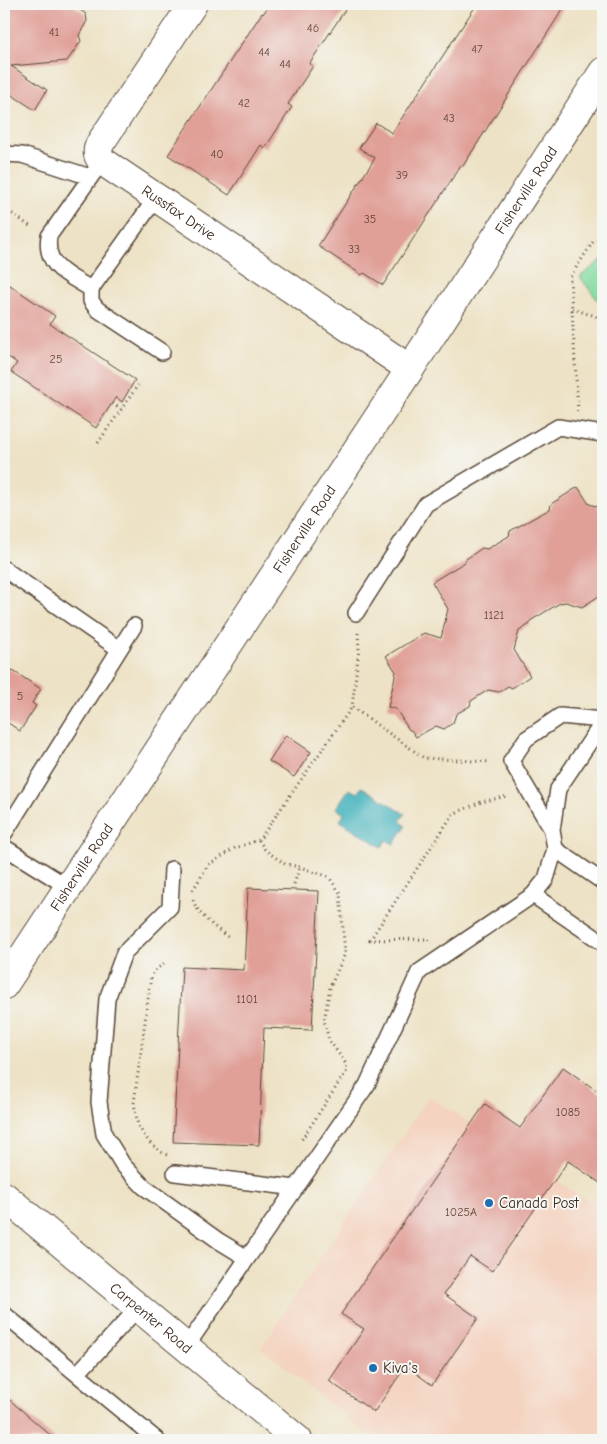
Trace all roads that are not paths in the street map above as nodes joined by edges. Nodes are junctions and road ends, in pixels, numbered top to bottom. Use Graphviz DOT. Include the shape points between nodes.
graph roads {
  1 [pos="193,4"];
  2 [pos="603,72"];
  3 [pos="4,154"];
  4 [pos="96,169"];
  5 [pos="156,198"];
  6 [pos="91,289"];
  7 [pos="162,352"];
  8 [pos="410,369"];
  9 [pos="603,434"];
  10 [pos="4,569"];
  11 [pos="356,613"];
  12 [pos="134,626"];
  13 [pos="119,649"];
  14 [pos="603,721"];
  15 [pos="552,830"];
  16 [pos="4,834"];
  17 [pos="4,847"];
  18 [pos="554,849"];
  19 [pos="172,869"];
  20 [pos="603,882"];
  21 [pos="68,887"];
  22 [pos="533,895"];
  23 [pos="603,943"];
  24 [pos="4,985"];
  25 [pos="175,1173"];
  26 [pos="296,1188"];
  27 [pos="4,1196"];
  28 [pos="248,1258"];
  29 [pos="138,1308"];
  30 [pos="4,1314"];
  31 [pos="186,1347"];
  32 [pos="77,1374"];
  33 [pos="157,1440"];
  34 [pos="298,1440"];
  1 -- 4 [label="street" via="100,142"];
  2 -- 8 [label="street, Fisherville Road"];
  3 -- 4 [label="lane"];
  4 -- 5 [label="street, Russfax Drive"];
  4 -- 6 [label="lane" via="49,236 47,247 57,268"];
  5 -- 6 [label="lane"];
  5 -- 8 [label="street, Russfax Drive"];
  6 -- 7 [label="lane" via="91,301 97,309"];
  8 -- 21 [label="street, Fisherville Road"];
  9 -- 11 [label="lane" via="558,428 426,504"];
  10 -- 13 [label="lane"];
  12 -- 13 [label="lane"];
  13 -- 16 [label="lane"];
  14 -- 15 [label="lane" via="558,789"];
  14 -- 15 [label="lane" via="560,716 526,739 511,761"];
  15 -- 18 [label="lane"];
  17 -- 21 [label="lane"];
  18 -- 20 [label="lane"];
  18 -- 22 [label="lane" via="546,879"];
  19 -- 28 [label="lane" via="170,907 124,953 107,999 99,1102 104,1134 123,1165 144,1186 219,1241"];
  21 -- 24 [label="street, Fisherville Road"];
  22 -- 23 [label="lane"];
  22 -- 26 [label="lane" via="419,972 368,1085"];
  25 -- 26 [label="lane"];
  26 -- 28 [label="lane"];
  27 -- 29 [label="street, Carpenter Road"];
  28 -- 31 [label="lane"];
  29 -- 31 [label="street, Carpenter Road"];
  29 -- 32 [label="lane"];
  30 -- 32 [label="lane"];
  31 -- 34 [label="street, Carpenter Road"];
  32 -- 33 [label="lane"];
}
